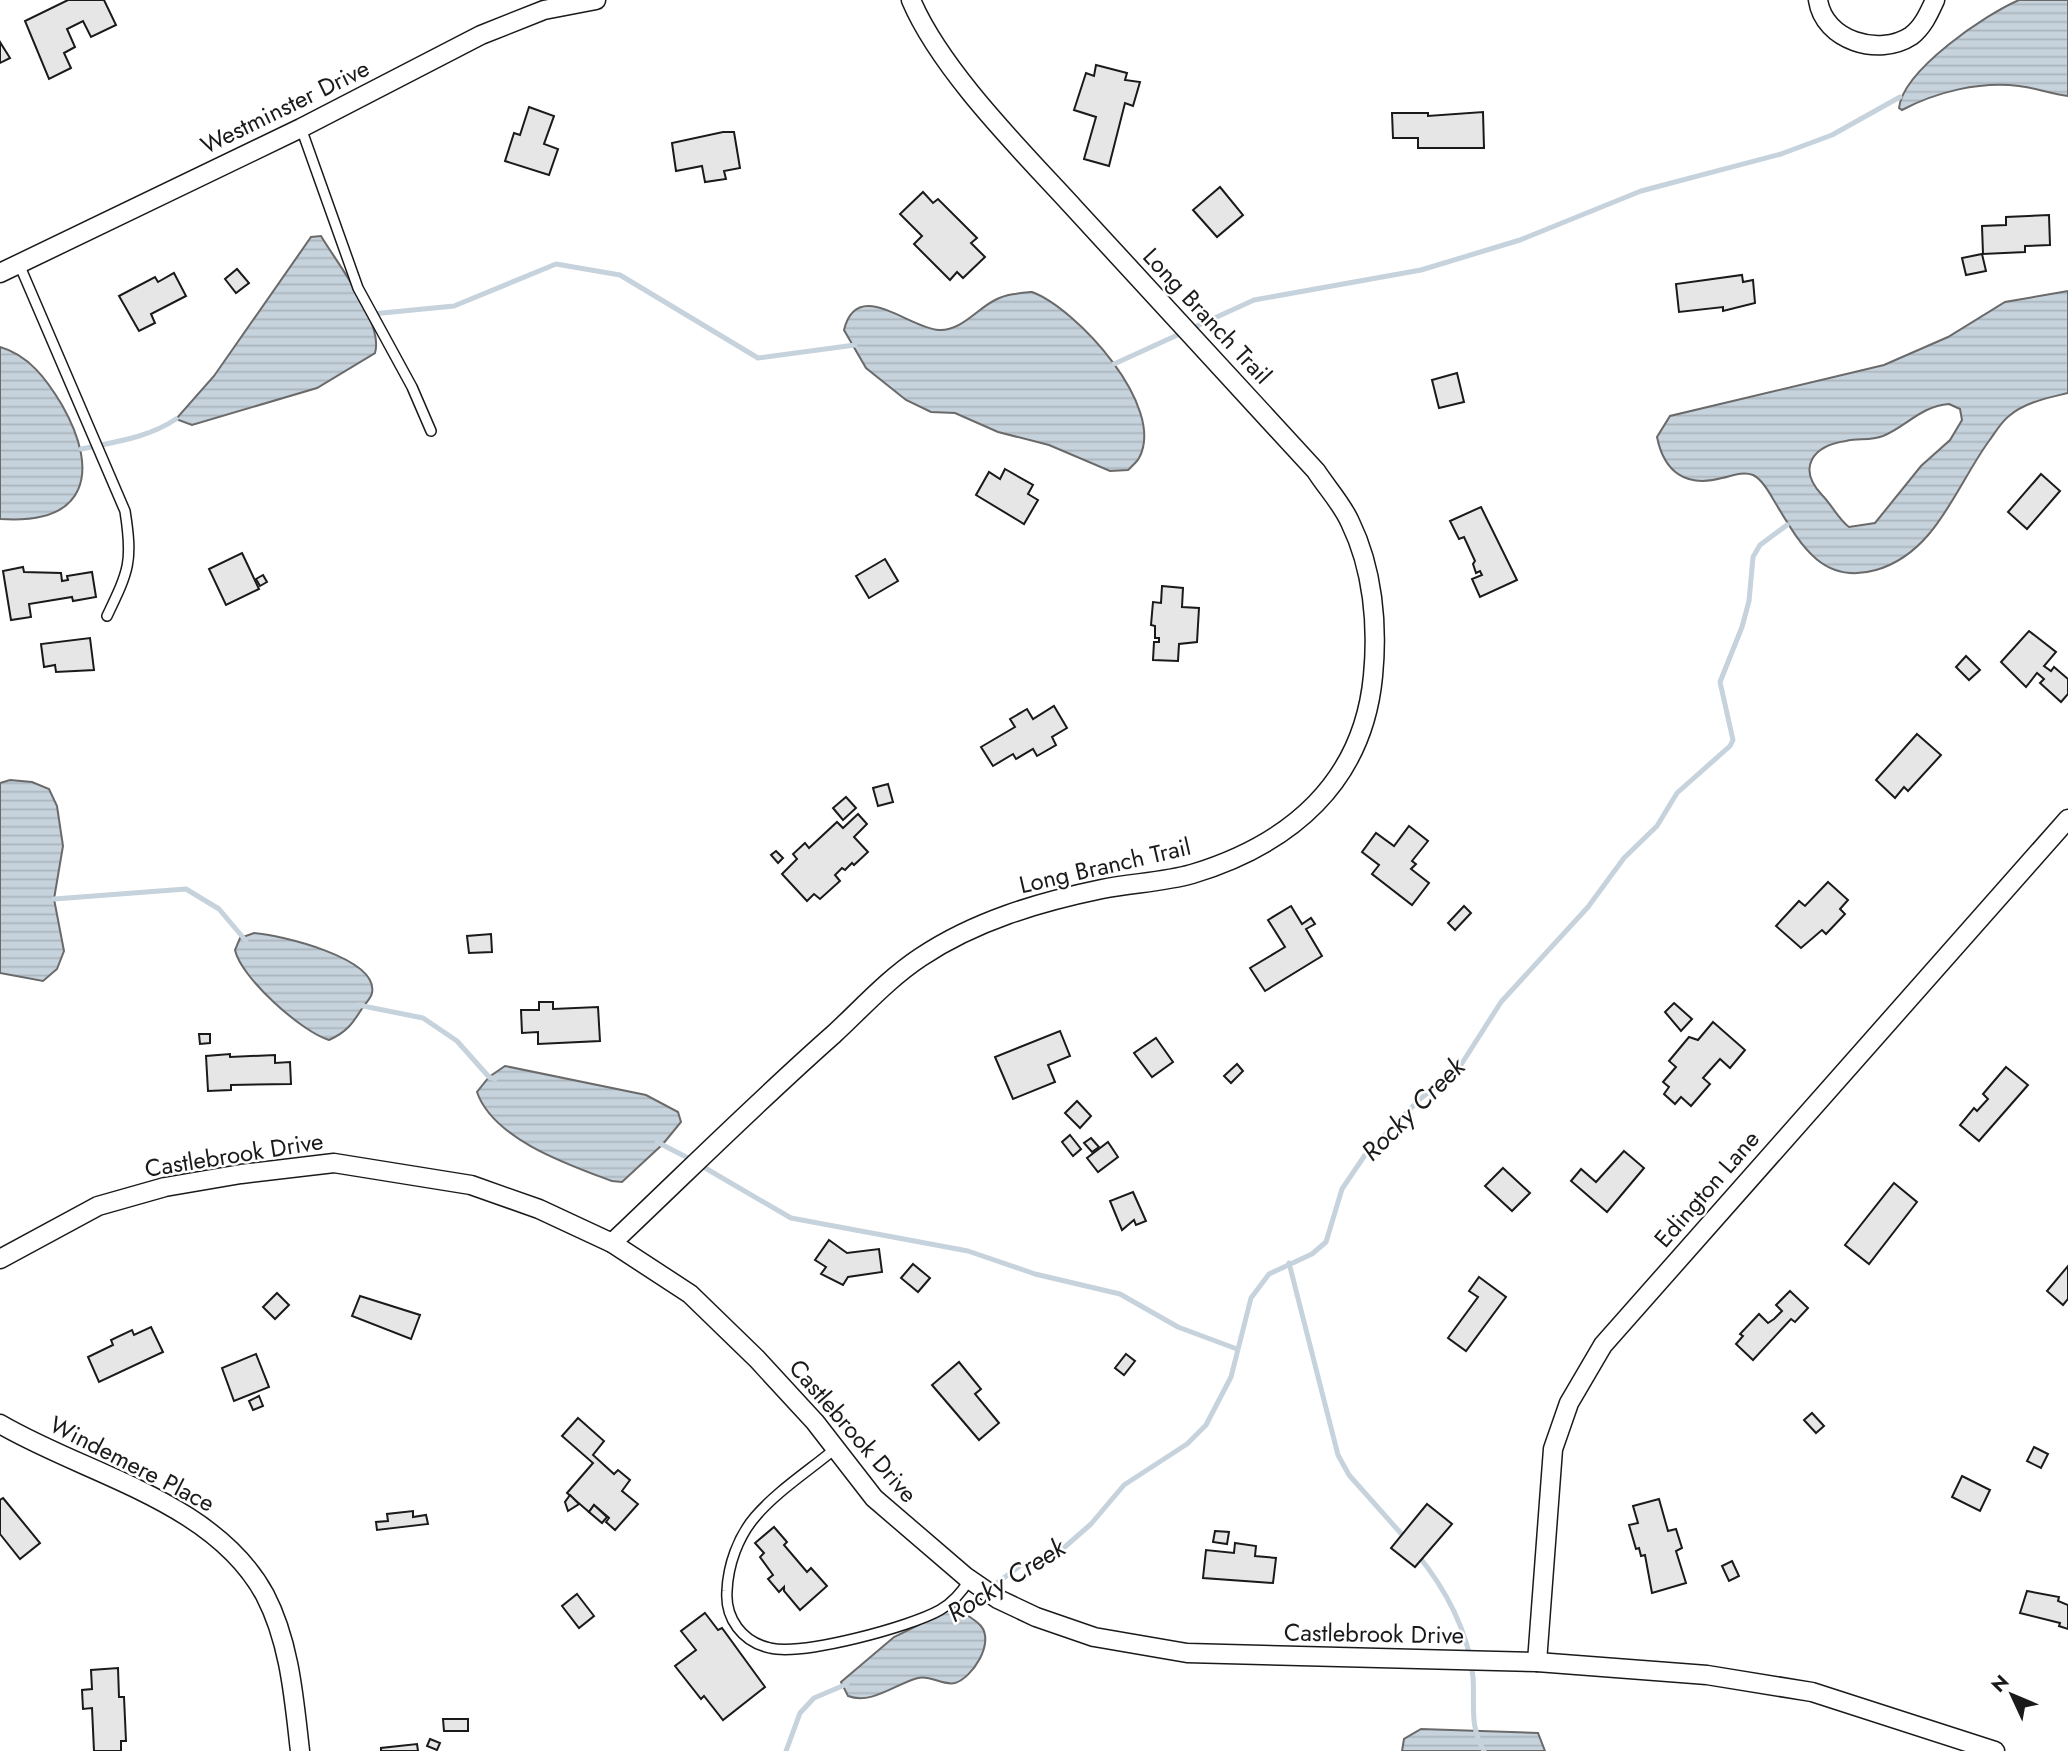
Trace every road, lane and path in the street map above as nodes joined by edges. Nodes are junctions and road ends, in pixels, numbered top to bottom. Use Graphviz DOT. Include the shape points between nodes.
graph roads {
  1 [pos="596,0"];
  2 [pos="911,0"];
  3 [pos="1818,0"];
  4 [pos="1935,0"];
  5 [pos="301,128"];
  6 [pos="19,264"];
  7 [pos="0,273"];
  8 [pos="432,431"];
  9 [pos="107,616"];
  10 [pos="2068,819"];
  11 [pos="612,1242"];
  12 [pos="0,1259"];
  13 [pos="0,1424"];
  14 [pos="836,1448"];
  15 [pos="969,1580"];
  16 [pos="1537,1662"];
  17 [pos="300,1751"];
  18 [pos="1995,1751"];
  1 -- 5 [label="street, Westminster Drive" via="544,10 481,35"];
  2 -- 11 [label="street, Long Branch Trail" via="922,24 965,82 1037,168 1316,471 1349,519 1363,552 1372,596 1377,644 1371,705 1352,757 1319,804 1285,831 1192,874 1102,889 1028,908 972,928 919,958"];
  3 -- 4 [label="street" via="1830,25 1848,39 1869,46 1891,45 1911,36 1927,19"];
  5 -- 6 [label="street, Westminster Drive"];
  5 -- 8 [label="lane" via="358,288"];
  6 -- 7 [label="street, Westminster Drive"];
  6 -- 9 [label="lane" via="125,511 128,573"];
  10 -- 16 [label="street, Edington Lane" via="1603,1345 1569,1403 1553,1449"];
  11 -- 12 [label="street, Castlebrook Drive" via="471,1185 334,1163 165,1187 98,1206"];
  11 -- 14 [label="street, Castlebrook Drive" via="690,1294 757,1359"];
  13 -- 17 [label="street, Windemere Place" via="210,1530 239,1559 265,1595 282,1639"];
  14 -- 15 [label="street, Castlebrook Drive" via="874,1498"];
  14 -- 15 [label="lane" via="755,1517 737,1547 727,1579 726,1607 739,1633 770,1648 863,1637 940,1610"];
  15 -- 16 [label="street, Castlebrook Drive" via="1036,1617 1094,1637 1187,1653"];
  16 -- 18 [label="street, Castlebrook Drive" via="1707,1675 1812,1692"];
}
